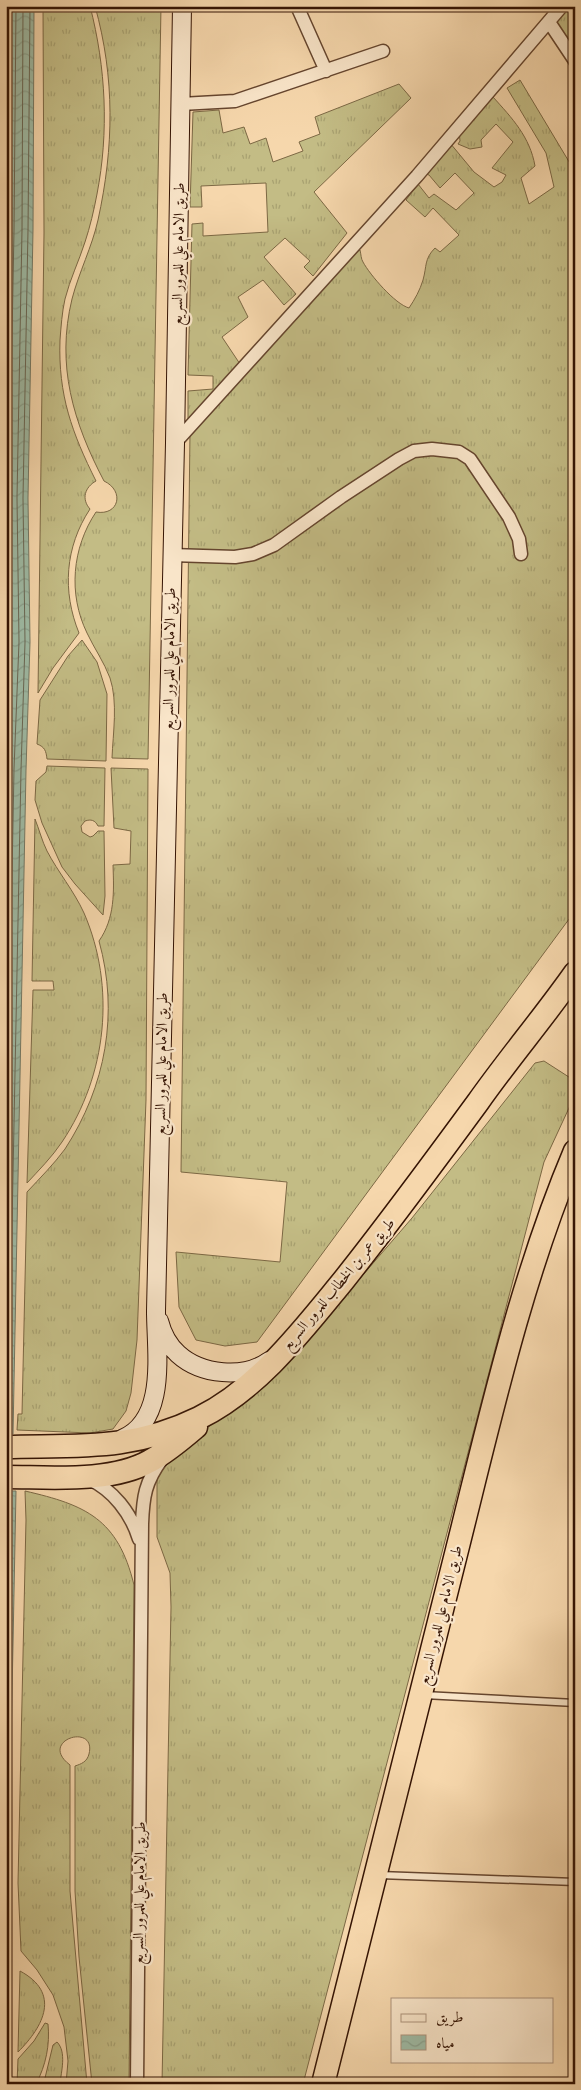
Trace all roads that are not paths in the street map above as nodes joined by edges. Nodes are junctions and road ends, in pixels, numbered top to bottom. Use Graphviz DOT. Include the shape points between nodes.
graph roads {
  1 [pos="182,6"];
  2 [pos="297,6"];
  3 [pos="562,6"];
  4 [pos="549,22"];
  5 [pos="383,51"];
  6 [pos="575,61"];
  7 [pos="326,71"];
  8 [pos="181,104"];
  9 [pos="175,444"];
  10 [pos="521,554"];
  11 [pos="172,555"];
  12 [pos="571,981"];
  13 [pos="575,1151"];
  14 [pos="156,1311"];
  15 [pos="280,1353"];
  16 [pos="242,1389"];
  17 [pos="177,1443"];
  18 [pos="100,1445"];
  19 [pos="15,1446"];
  20 [pos="15,1476"];
  21 [pos="77,1476"];
  22 [pos="142,1553"];
  23 [pos="420,1695"];
  24 [pos="575,1703"];
  25 [pos="375,1875"];
  26 [pos="575,1882"];
  27 [pos="137,2084"];
  28 [pos="322,2084"];
  1 -- 8 [label="main road, طريق الامام علي للمرور السريع"];
  2 -- 7 [label="street"];
  3 -- 4 [label="street"];
  4 -- 6 [label="street"];
  4 -- 9 [label="street" via="417,176"];
  5 -- 7 [label="street"];
  7 -- 8 [label="street" via="235,101"];
  8 -- 9 [label="main road, طريق الامام علي للمرور السريع"];
  9 -- 11 [label="main road, طريق الامام علي للمرور السريع"];
  10 -- 11 [label="street" via="519,539 509,517 470,459 458,452 432,449 414,451 399,459 274,544 253,554 235,557"];
  11 -- 14 [label="main road, طريق الامام علي للمرور السريع"];
  12 -- 15 [label="highway, طريق عمر بن الخطاب للمرور السريع" via="398,1211 318,1312"];
  13 -- 23 [label="highway, طريق الامام علي للمرور السريع" via="529,1277"];
  14 -- 15 [label="main road, طريق الامام علي للمرور السريع" via="161,1330 178,1354 205,1368 237,1373 264,1365"];
  14 -- 18 [label="main road, طريق الامام علي للمرور السريع" via="156,1382 149,1414 131,1435"];
  15 -- 16 [label="highway, طريق عمر بن الخطاب للمرور السريع"];
  16 -- 17 [label="highway"];
  16 -- 18 [label="highway, طريق عمر بن الخطاب للمرور السريع" via="200,1418 173,1430 140,1440"];
  17 -- 21 [label="highway" via="150,1461 128,1470"];
  17 -- 22 [label="street, طريق الامام علي للمرور السريع" via="150,1477 143,1496"];
  18 -- 19 [label="highway, طريق عمر بن الخطاب للمرور السريع"];
  20 -- 21 [label="highway"];
  21 -- 22 [label="street" via="100,1484 111,1493 131,1520"];
  22 -- 27 [label="street, طريق الامام علي للمرور السريع"];
  23 -- 24 [label="lane"];
  23 -- 25 [label="highway, طريق الامام علي للمرور السريع"];
  25 -- 26 [label="lane"];
  25 -- 28 [label="highway, طريق الامام علي للمرور السريع"];
}
